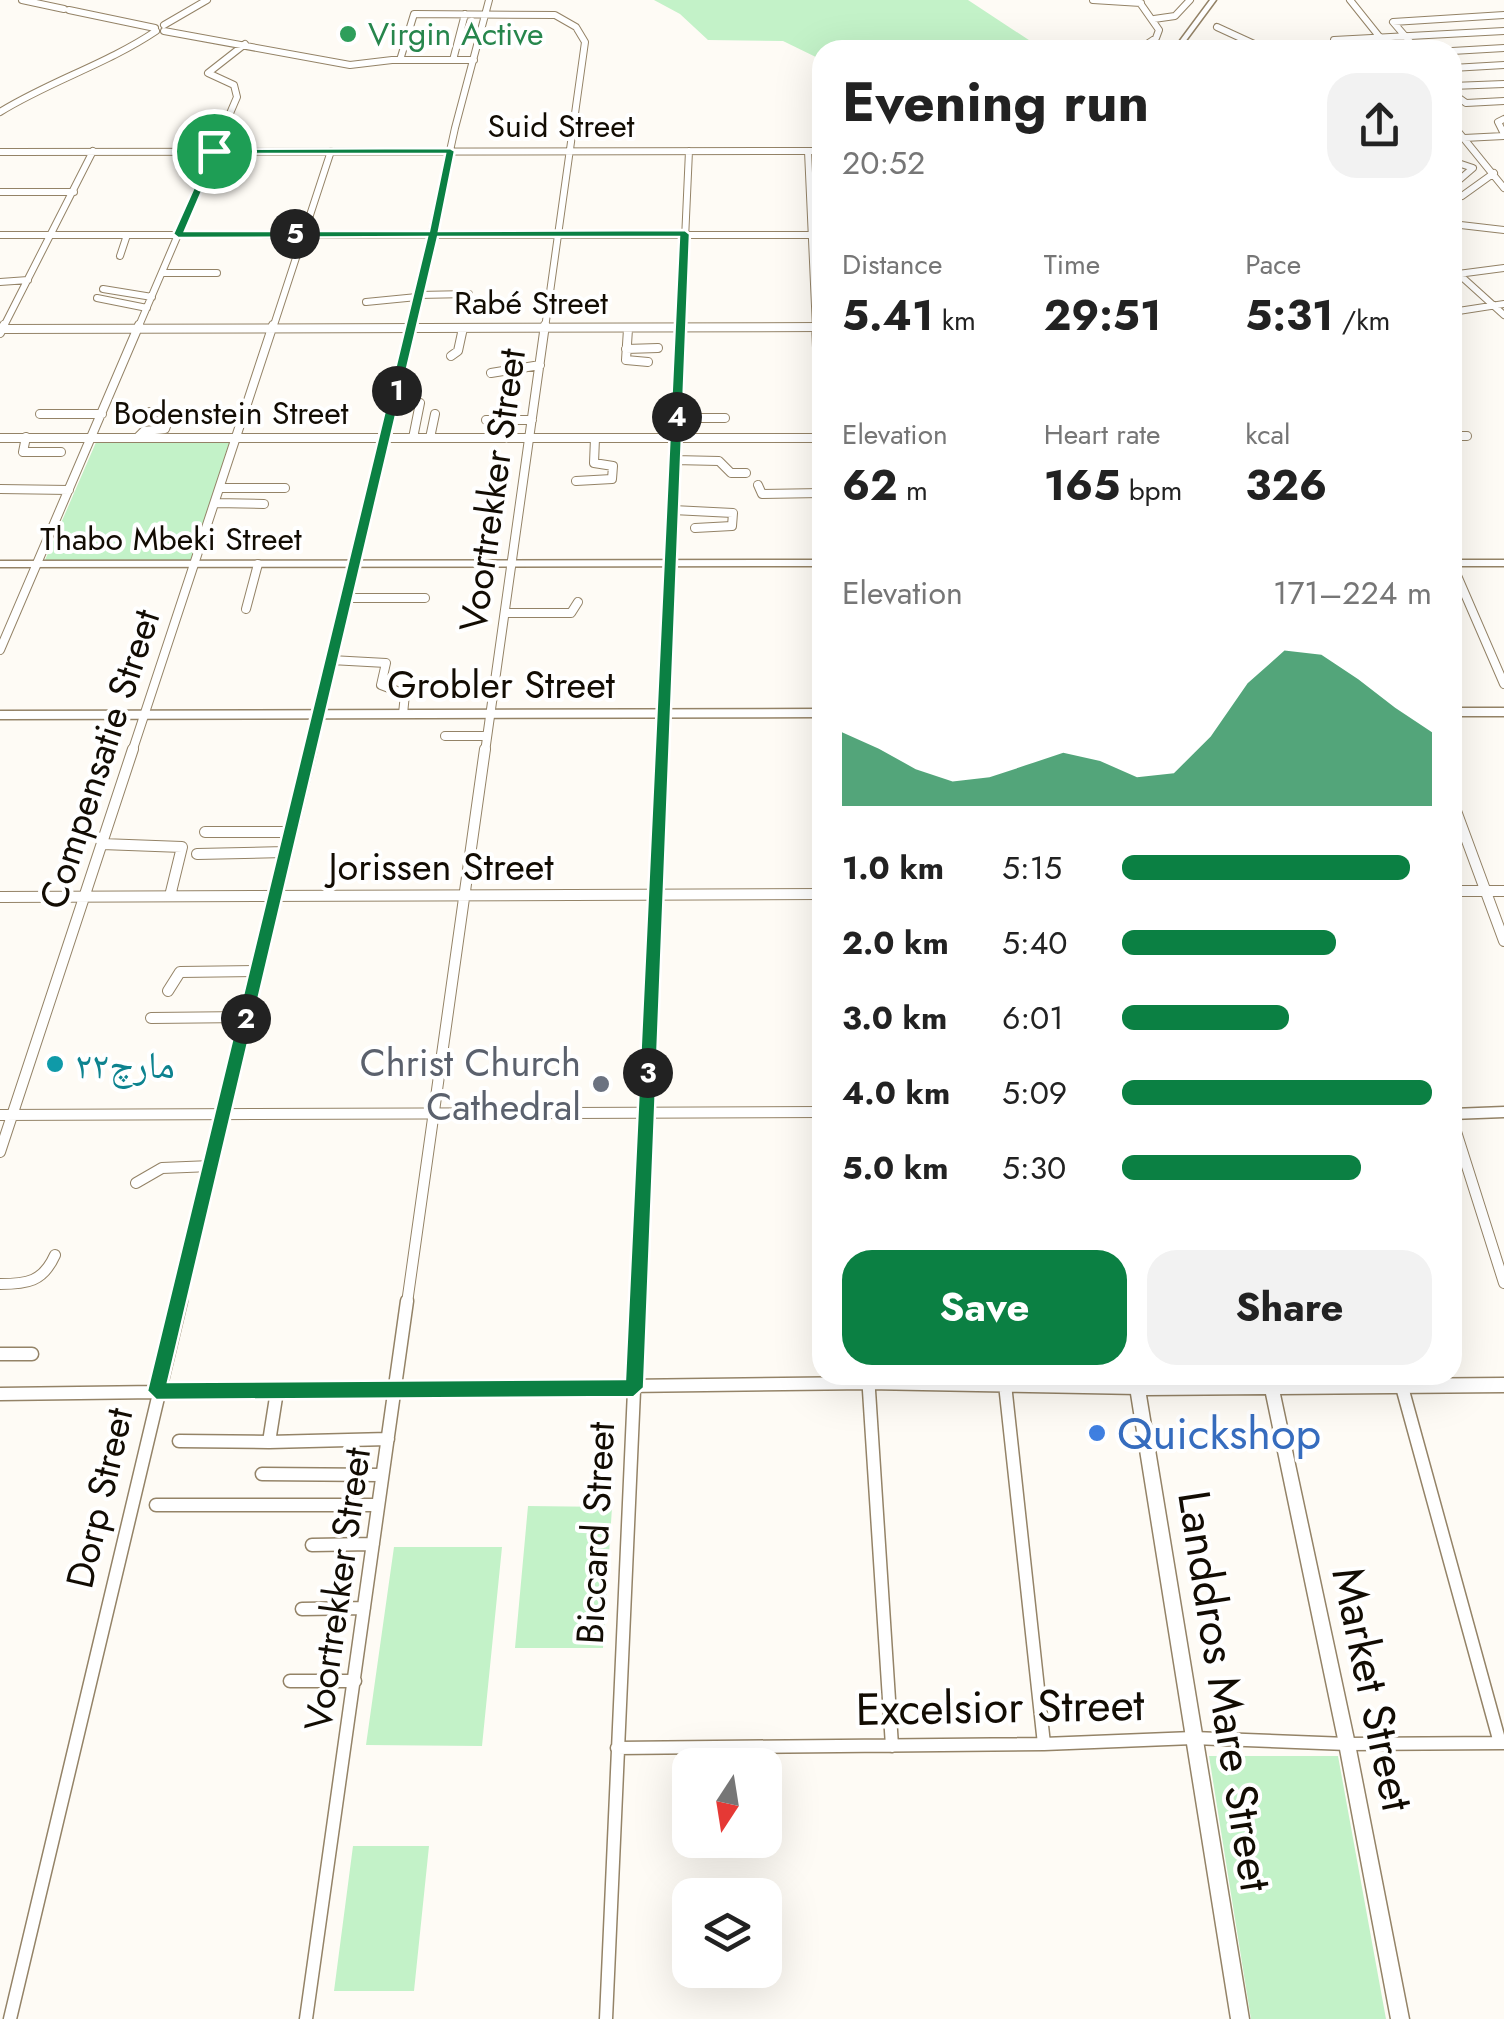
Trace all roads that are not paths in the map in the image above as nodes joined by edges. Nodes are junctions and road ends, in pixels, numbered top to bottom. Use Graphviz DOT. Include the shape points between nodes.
graph roads {
  1 [pos="22,0"];
  2 [pos="207,0"];
  3 [pos="1092,0"];
  4 [pos="1190,0"];
  5 [pos="1213,0"];
  6 [pos="1350,0"];
  7 [pos="1139,2"];
  8 [pos="487,7"];
  9 [pos="465,14"];
  10 [pos="1504,15"];
  11 [pos="1154,19"];
  12 [pos="1217,27"];
  13 [pos="162,28"];
  14 [pos="1504,31"];
  15 [pos="1404,37"];
  16 [pos="1381,38"];
  17 [pos="1150,40"];
  18 [pos="1183,40"];
  19 [pos="1245,40"];
  20 [pos="1334,40"];
  21 [pos="1407,40"];
  22 [pos="245,44"];
  23 [pos="1504,48"];
  24 [pos="1462,50"];
  25 [pos="400,60"];
  26 [pos="453,60"];
  27 [pos="474,60"];
  28 [pos="1504,65"];
  29 [pos="1462,67"];
  30 [pos="1504,84"];
  31 [pos="1462,89"];
  32 [pos="1462,99"];
  33 [pos="1504,102"];
  34 [pos="0,112"];
  35 [pos="460,115"];
  36 [pos="1504,119"];
  37 [pos="1504,135"];
  38 [pos="1462,136"];
  39 [pos="1464,138"];
  40 [pos="214,151"];
  41 [pos="331,151"];
  42 [pos="450,151"];
  43 [pos="470,151"];
  44 [pos="689,151"];
  45 [pos="808,151"];
  46 [pos="812,151"];
  47 [pos="0,152"];
  48 [pos="93,152"];
  49 [pos="570,152"];
  50 [pos="1462,159"];
  51 [pos="1484,160"];
  52 [pos="1462,163"];
  53 [pos="1462,177"];
  54 [pos="1500,180"];
  55 [pos="812,185"];
  56 [pos="0,192"];
  57 [pos="74,192"];
  58 [pos="1462,196"];
  59 [pos="1462,225"];
  60 [pos="1504,231"];
  61 [pos="1462,232"];
  62 [pos="127,234"];
  63 [pos="178,234"];
  64 [pos="306,234"];
  65 [pos="433,234"];
  66 [pos="557,234"];
  67 [pos="685,234"];
  68 [pos="0,235"];
  69 [pos="52,235"];
  70 [pos="812,235"];
  71 [pos="120,256"];
  72 [pos="1504,268"];
  73 [pos="1462,271"];
  74 [pos="217,272"];
  75 [pos="162,273"];
  76 [pos="1462,276"];
  77 [pos="28,280"];
  78 [pos="0,282"];
  79 [pos="103,289"];
  80 [pos="469,294"];
  81 [pos="418,296"];
  82 [pos="152,297"];
  83 [pos="97,298"];
  84 [pos="366,302"];
  85 [pos="1499,305"];
  86 [pos="549,307"];
  87 [pos="147,308"];
  88 [pos="601,308"];
  89 [pos="1462,311"];
  90 [pos="1504,315"];
  91 [pos="812,327"];
  92 [pos="138,328"];
  93 [pos="274,328"];
  94 [pos="410,328"];
  95 [pos="463,328"];
  96 [pos="546,328"];
  97 [pos="628,328"];
  98 [pos="682,328"];
  99 [pos="1,330"];
  100 [pos="626,348"];
  101 [pos="658,348"];
  102 [pos="450,356"];
  103 [pos="648,362"];
  104 [pos="540,365"];
  105 [pos="490,373"];
  106 [pos="420,402"];
  107 [pos="150,412"];
  108 [pos="40,414"];
  109 [pos="102,414"];
  110 [pos="435,414"];
  111 [pos="677,418"];
  112 [pos="724,418"];
  113 [pos="486,420"];
  114 [pos="532,420"];
  115 [pos="1462,436"];
  116 [pos="1467,436"];
  117 [pos="530,437"];
  118 [pos="0,438"];
  119 [pos="26,438"];
  120 [pos="92,438"];
  121 [pos="137,438"];
  122 [pos="237,438"];
  123 [pos="386,438"];
  124 [pos="413,438"];
  125 [pos="430,438"];
  126 [pos="595,438"];
  127 [pos="675,438"];
  128 [pos="812,438"];
  129 [pos="61,452"];
  130 [pos="674,460"];
  131 [pos="746,473"];
  132 [pos="576,481"];
  133 [pos="758,485"];
  134 [pos="220,488"];
  135 [pos="285,488"];
  136 [pos="0,489"];
  137 [pos="64,490"];
  138 [pos="812,493"];
  139 [pos="216,503"];
  140 [pos="264,504"];
  141 [pos="673,510"];
  142 [pos="695,528"];
  143 [pos="1504,563"];
  144 [pos="0,564"];
  145 [pos="37,564"];
  146 [pos="195,564"];
  147 [pos="258,564"];
  148 [pos="354,564"];
  149 [pos="514,564"];
  150 [pos="812,564"];
  151 [pos="1462,564"];
  152 [pos="672,565"];
  153 [pos="1462,587"];
  154 [pos="346,598"];
  155 [pos="425,598"];
  156 [pos="578,602"];
  157 [pos="246,609"];
  158 [pos="505,613"];
  159 [pos="0,650"];
  160 [pos="331,660"];
  161 [pos="1504,684"];
  162 [pos="1462,712"];
  163 [pos="1504,712"];
  164 [pos="812,713"];
  165 [pos="404,714"];
  166 [pos="489,714"];
  167 [pos="662,714"];
  168 [pos="0,715"];
  169 [pos="318,715"];
  170 [pos="146,716"];
  171 [pos="445,736"];
  172 [pos="488,736"];
  173 [pos="1462,828"];
  174 [pos="205,832"];
  175 [pos="274,832"];
  176 [pos="290,832"];
  177 [pos="102,844"];
  178 [pos="268,852"];
  179 [pos="285,852"];
  180 [pos="197,854"];
  181 [pos="1485,891"];
  182 [pos="1504,891"];
  183 [pos="1462,892"];
  184 [pos="812,894"];
  185 [pos="464,895"];
  186 [pos="0,896"];
  187 [pos="85,896"];
  188 [pos="170,896"];
  189 [pos="274,896"];
  190 [pos="654,896"];
  191 [pos="1504,941"];
  192 [pos="258,970"];
  193 [pos="168,992"];
  194 [pos="246,1017"];
  195 [pos="152,1018"];
  196 [pos="812,1112"];
  197 [pos="1504,1112"];
  198 [pos="436,1113"];
  199 [pos="646,1114"];
  200 [pos="223,1115"];
  201 [pos="1462,1115"];
  202 [pos="0,1116"];
  203 [pos="14,1116"];
  204 [pos="1462,1148"];
  205 [pos="0,1152"];
  206 [pos="211,1166"];
  207 [pos="136,1183"];
  208 [pos="56,1254"];
  209 [pos="1504,1283"];
  210 [pos="0,1284"];
  211 [pos="0,1354"];
  212 [pos="32,1354"];
  213 [pos="812,1381"];
  214 [pos="868,1385"];
  215 [pos="1005,1385"];
  216 [pos="1136,1385"];
  217 [pos="1271,1385"];
  218 [pos="1358,1385"];
  219 [pos="1504,1385"];
  220 [pos="1402,1387"];
  221 [pos="396,1388"];
  222 [pos="634,1388"];
  223 [pos="156,1391"];
  224 [pos="277,1391"];
  225 [pos="0,1394"];
  226 [pos="388,1439"];
  227 [pos="179,1441"];
  228 [pos="269,1442"];
  229 [pos="262,1474"];
  230 [pos="382,1475"];
  231 [pos="156,1504"];
  232 [pos="378,1505"];
  233 [pos="372,1544"];
  234 [pos="312,1545"];
  235 [pos="364,1608"];
  236 [pos="302,1609"];
  237 [pos="290,1681"];
  238 [pos="355,1681"];
  239 [pos="1194,1738"];
  240 [pos="1502,1742"];
  241 [pos="1044,1744"];
  242 [pos="1347,1744"];
  243 [pos="892,1746"];
  244 [pos="617,1748"];
  245 [pos="10,2019"];
  246 [pos="306,2019"];
  247 [pos="606,2019"];
  248 [pos="1240,2019"];
  249 [pos="1400,2019"];
  1 -- 13 [label="street"];
  2 -- 13 [label="street"];
  3 -- 7 [label="street"];
  4 -- 11 [label="street" via="1175,16"];
  5 -- 18 [label="main road"];
  6 -- 16 [label="street"];
  7 -- 11 [label="street"];
  8 -- 9 [label="street, Voortrekker Street"];
  8 -- 27 [label="street, Dorp Street"];
  8 -- 49 [label="street, Voortrekker Street" via="502,14 555,15 583,38"];
  9 -- 25 [label="street, Voortrekker Street" via="414,14"];
  9 -- 26 [label="street"];
  10 -- 15 [label="street" via="1395,20"];
  11 -- 17 [label="street" via="1158,34"];
  12 -- 19 [label="street"];
  13 -- 22 [label="street"];
  13 -- 34 [label="street"];
  14 -- 15 [label="street"];
  15 -- 16 [label="street"];
  15 -- 21 [label="street"];
  16 -- 20 [label="street"];
  22 -- 25 [label="street" via="346,65"];
  22 -- 40 [label="street" via="208,73 234,84 237,93"];
  23 -- 24 [label="street"];
  25 -- 26 [label="street"];
  26 -- 27 [label="street"];
  27 -- 35 [label="street, Dorp Street"];
  28 -- 29 [label="street"];
  30 -- 31 [label="street"];
  32 -- 33 [label="street"];
  35 -- 42 [label="street, Dorp Street"];
  35 -- 43 [label="street, Dorp Street" via="459,143"];
  36 -- 37 [label="street" via="1498,122"];
  37 -- 39 [label="street"];
  38 -- 39 [label="street"];
  39 -- 51 [label="street"];
  40 -- 41 [label="street, Suid Street"];
  40 -- 48 [label="street, Suid Street"];
  40 -- 63 [label="street"];
  41 -- 42 [label="street, Suid Street"];
  41 -- 64 [label="street, Compensatie Street"];
  42 -- 43 [label="street, Suid Street"];
  42 -- 65 [label="street, Dorp Street"];
  43 -- 49 [label="street, Suid Street"];
  44 -- 45 [label="street, Suid Street"];
  44 -- 49 [label="street, Suid Street"];
  44 -- 67 [label="street, Biccard Street"];
  45 -- 46 [label="street, Suid Street"];
  45 -- 55 [label="street"];
  47 -- 48 [label="street, Suid Street"];
  48 -- 57 [label="street"];
  49 -- 66 [label="street, Voortrekker Street"];
  50 -- 51 [label="street"];
  51 -- 54 [label="street"];
  52 -- 53 [label="street" via="1473,168"];
  54 -- 58 [label="street"];
  56 -- 57 [label="street"];
  57 -- 69 [label="street"];
  59 -- 60 [label="street"];
  60 -- 61 [label="street"];
  62 -- 63 [label="street"];
  62 -- 69 [label="street"];
  62 -- 71 [label="street"];
  63 -- 64 [label="street"];
  63 -- 75 [label="street"];
  64 -- 65 [label="street"];
  64 -- 93 [label="street, Compensatie Street"];
  65 -- 66 [label="street"];
  65 -- 81 [label="street, Dorp Street"];
  66 -- 67 [label="street"];
  66 -- 86 [label="street, Voortrekker Street"];
  67 -- 70 [label="street"];
  67 -- 98 [label="street, Biccard Street"];
  68 -- 69 [label="street"];
  69 -- 77 [label="street"];
  72 -- 73 [label="street"];
  74 -- 75 [label="street"];
  75 -- 82 [label="street"];
  76 -- 85 [label="street"];
  77 -- 78 [label="street"];
  77 -- 99 [label="street"];
  79 -- 82 [label="street"];
  80 -- 81 [label="street"];
  81 -- 84 [label="street"];
  81 -- 94 [label="street, Dorp Street"];
  82 -- 87 [label="street"];
  83 -- 87 [label="street"];
  85 -- 89 [label="street"];
  85 -- 90 [label="street"];
  86 -- 88 [label="street"];
  86 -- 96 [label="street, Voortrekker Street"];
  87 -- 92 [label="street"];
  91 -- 98 [label="street, Rabé Street"];
  92 -- 93 [label="street, Rabé Street"];
  92 -- 99 [label="street, Rabé Street"];
  92 -- 109 [label="street"];
  93 -- 94 [label="street, Rabé Street"];
  93 -- 122 [label="street, Compensatie Street"];
  94 -- 95 [label="street, Rabé Street"];
  94 -- 123 [label="street, Dorp Street"];
  95 -- 96 [label="street, Rabé Street"];
  95 -- 102 [label="street" via="458,351"];
  96 -- 97 [label="street, Rabé Street"];
  96 -- 104 [label="street, Voortrekker Street"];
  97 -- 98 [label="street, Rabé Street"];
  97 -- 100 [label="street"];
  98 -- 111 [label="street, Biccard Street"];
  100 -- 101 [label="street"];
  100 -- 103 [label="street" via="628,361"];
  104 -- 105 [label="street"];
  104 -- 114 [label="street, Voortrekker Street"];
  106 -- 124 [label="street"];
  107 -- 121 [label="street" via="171,414 165,429 144,430"];
  108 -- 109 [label="street"];
  109 -- 120 [label="street"];
  110 -- 125 [label="street"];
  111 -- 112 [label="street"];
  111 -- 127 [label="street, Biccard Street"];
  113 -- 114 [label="street"];
  114 -- 117 [label="street, Voortrekker Street"];
  115 -- 116 [label="street"];
  117 -- 125 [label="street, Bodenstein Street"];
  117 -- 126 [label="street, Bodenstein Street"];
  117 -- 149 [label="street, Voortrekker Street"];
  118 -- 119 [label="street, Bodenstein Street"];
  119 -- 120 [label="street, Bodenstein Street"];
  119 -- 129 [label="street" via="23,452"];
  120 -- 121 [label="street, Bodenstein Street"];
  120 -- 137 [label="street"];
  121 -- 122 [label="street, Bodenstein Street"];
  122 -- 123 [label="street, Bodenstein Street"];
  122 -- 134 [label="street, Compensatie Street"];
  123 -- 124 [label="street, Bodenstein Street"];
  123 -- 148 [label="street, Dorp Street"];
  124 -- 125 [label="street, Bodenstein Street"];
  126 -- 127 [label="street, Bodenstein Street"];
  126 -- 132 [label="street" via="594,462 613,466 612,479"];
  127 -- 128 [label="street, Bodenstein Street"];
  127 -- 130 [label="street, Biccard Street"];
  130 -- 131 [label="street" via="719,461 731,473"];
  130 -- 141 [label="street, Biccard Street"];
  133 -- 138 [label="street" via="762,494"];
  134 -- 135 [label="street"];
  134 -- 139 [label="street, Compensatie Street"];
  136 -- 137 [label="street"];
  137 -- 145 [label="street"];
  139 -- 140 [label="street"];
  139 -- 146 [label="street, Compensatie Street"];
  141 -- 142 [label="street" via="733,513 732,526"];
  141 -- 152 [label="street, Biccard Street"];
  143 -- 151 [label="main road"];
  144 -- 145 [label="main road, Thabo Mbeki Street"];
  145 -- 146 [label="main road, Thabo Mbeki Street"];
  145 -- 159 [label="street"];
  146 -- 147 [label="main road, Thabo Mbeki Street"];
  146 -- 170 [label="street, Compensatie Street"];
  147 -- 148 [label="main road, Thabo Mbeki Street"];
  147 -- 157 [label="street"];
  148 -- 149 [label="main road, Thabo Mbeki Street"];
  148 -- 154 [label="street, Dorp Street"];
  149 -- 152 [label="main road, Thabo Mbeki Street"];
  149 -- 158 [label="street, Voortrekker Street"];
  150 -- 152 [label="main road, Thabo Mbeki Street"];
  152 -- 167 [label="street, Biccard Street"];
  153 -- 161 [label="street"];
  154 -- 155 [label="street"];
  154 -- 160 [label="street, Dorp Street"];
  156 -- 158 [label="street" via="571,613"];
  158 -- 166 [label="street, Voortrekker Street"];
  160 -- 165 [label="street" via="386,663 382,687 404,694"];
  160 -- 169 [label="street, Dorp Street"];
  162 -- 163 [label="main road"];
  164 -- 167 [label="main road, Grobler Street"];
  165 -- 166 [label="main road, Grobler Street"];
  165 -- 169 [label="main road, Grobler Street"];
  166 -- 167 [label="main road, Grobler Street"];
  166 -- 172 [label="street, Voortrekker Street"];
  167 -- 190 [label="street, Biccard Street"];
  168 -- 170 [label="main road, Grobler Street"];
  169 -- 170 [label="main road, Grobler Street"];
  169 -- 176 [label="street, Dorp Street"];
  170 -- 177 [label="street, Compensatie Street"];
  171 -- 172 [label="street"];
  172 -- 185 [label="street, Voortrekker Street"];
  173 -- 181 [label="street"];
  174 -- 175 [label="street"];
  175 -- 176 [label="street"];
  175 -- 178 [label="street"];
  176 -- 179 [label="street, Dorp Street"];
  177 -- 187 [label="street, Compensatie Street"];
  177 -- 188 [label="street" via="182,847"];
  178 -- 179 [label="street"];
  178 -- 180 [label="street"];
  179 -- 189 [label="street, Dorp Street"];
  181 -- 182 [label="street"];
  181 -- 183 [label="street"];
  181 -- 191 [label="street"];
  184 -- 190 [label="street, Jorissen Street"];
  185 -- 189 [label="street, Jorissen Street"];
  185 -- 190 [label="street, Jorissen Street"];
  185 -- 198 [label="street, Voortrekker Street"];
  186 -- 187 [label="street, Jorissen Street"];
  187 -- 188 [label="street, Jorissen Street"];
  187 -- 203 [label="street, Compensatie Street"];
  188 -- 189 [label="street, Jorissen Street"];
  189 -- 192 [label="street, Dorp Street"];
  190 -- 199 [label="street, Biccard Street"];
  192 -- 193 [label="street" via="180,972"];
  192 -- 194 [label="street, Dorp Street"];
  194 -- 195 [label="street"];
  194 -- 200 [label="street, Dorp Street"];
  196 -- 199 [label="street"];
  197 -- 201 [label="main road"];
  198 -- 199 [label="street"];
  198 -- 200 [label="street"];
  198 -- 221 [label="street, Voortrekker Street"];
  199 -- 222 [label="street, Biccard Street"];
  200 -- 203 [label="street"];
  200 -- 206 [label="street, Dorp Street"];
  202 -- 203 [label="street"];
  203 -- 205 [label="street, Compensatie Street"];
  204 -- 209 [label="street"];
  206 -- 207 [label="street" via="162,1168"];
  206 -- 223 [label="street, Dorp Street"];
  208 -- 210 [label="street" via="40,1280"];
  211 -- 212 [label="street"];
  213 -- 222 [label="street"];
  214 -- 243 [label="street"];
  215 -- 241 [label="street"];
  216 -- 239 [label="main road, Landdros Mare Street"];
  217 -- 242 [label="main road, Market Street"];
  218 -- 220 [label="main road"];
  219 -- 220 [label="main road"];
  220 -- 240 [label="street"];
  221 -- 222 [label="street"];
  221 -- 224 [label="street"];
  221 -- 226 [label="street, Voortrekker Street"];
  222 -- 244 [label="street, Biccard Street"];
  223 -- 224 [label="street"];
  223 -- 225 [label="street"];
  223 -- 245 [label="street, Dorp Street"];
  224 -- 228 [label="street"];
  226 -- 228 [label="street"];
  226 -- 230 [label="street, Voortrekker Street"];
  227 -- 228 [label="street"];
  229 -- 230 [label="street"];
  230 -- 232 [label="street, Voortrekker Street"];
  231 -- 232 [label="street"];
  232 -- 233 [label="street, Voortrekker Street"];
  233 -- 234 [label="street"];
  233 -- 235 [label="street, Voortrekker Street"];
  235 -- 236 [label="street"];
  235 -- 238 [label="street, Voortrekker Street"];
  237 -- 238 [label="street"];
  238 -- 246 [label="street, Voortrekker Street"];
  239 -- 241 [label="street, Excelsior Street"];
  239 -- 242 [label="street, Excelsior Street"];
  239 -- 248 [label="main road, Landdros Mare Street"];
  240 -- 242 [label="street, Excelsior Street"];
  241 -- 243 [label="street, Excelsior Street"];
  242 -- 249 [label="main road, Market Street"];
  243 -- 244 [label="street, Excelsior Street"];
  244 -- 247 [label="street, Biccard Street"];
}
